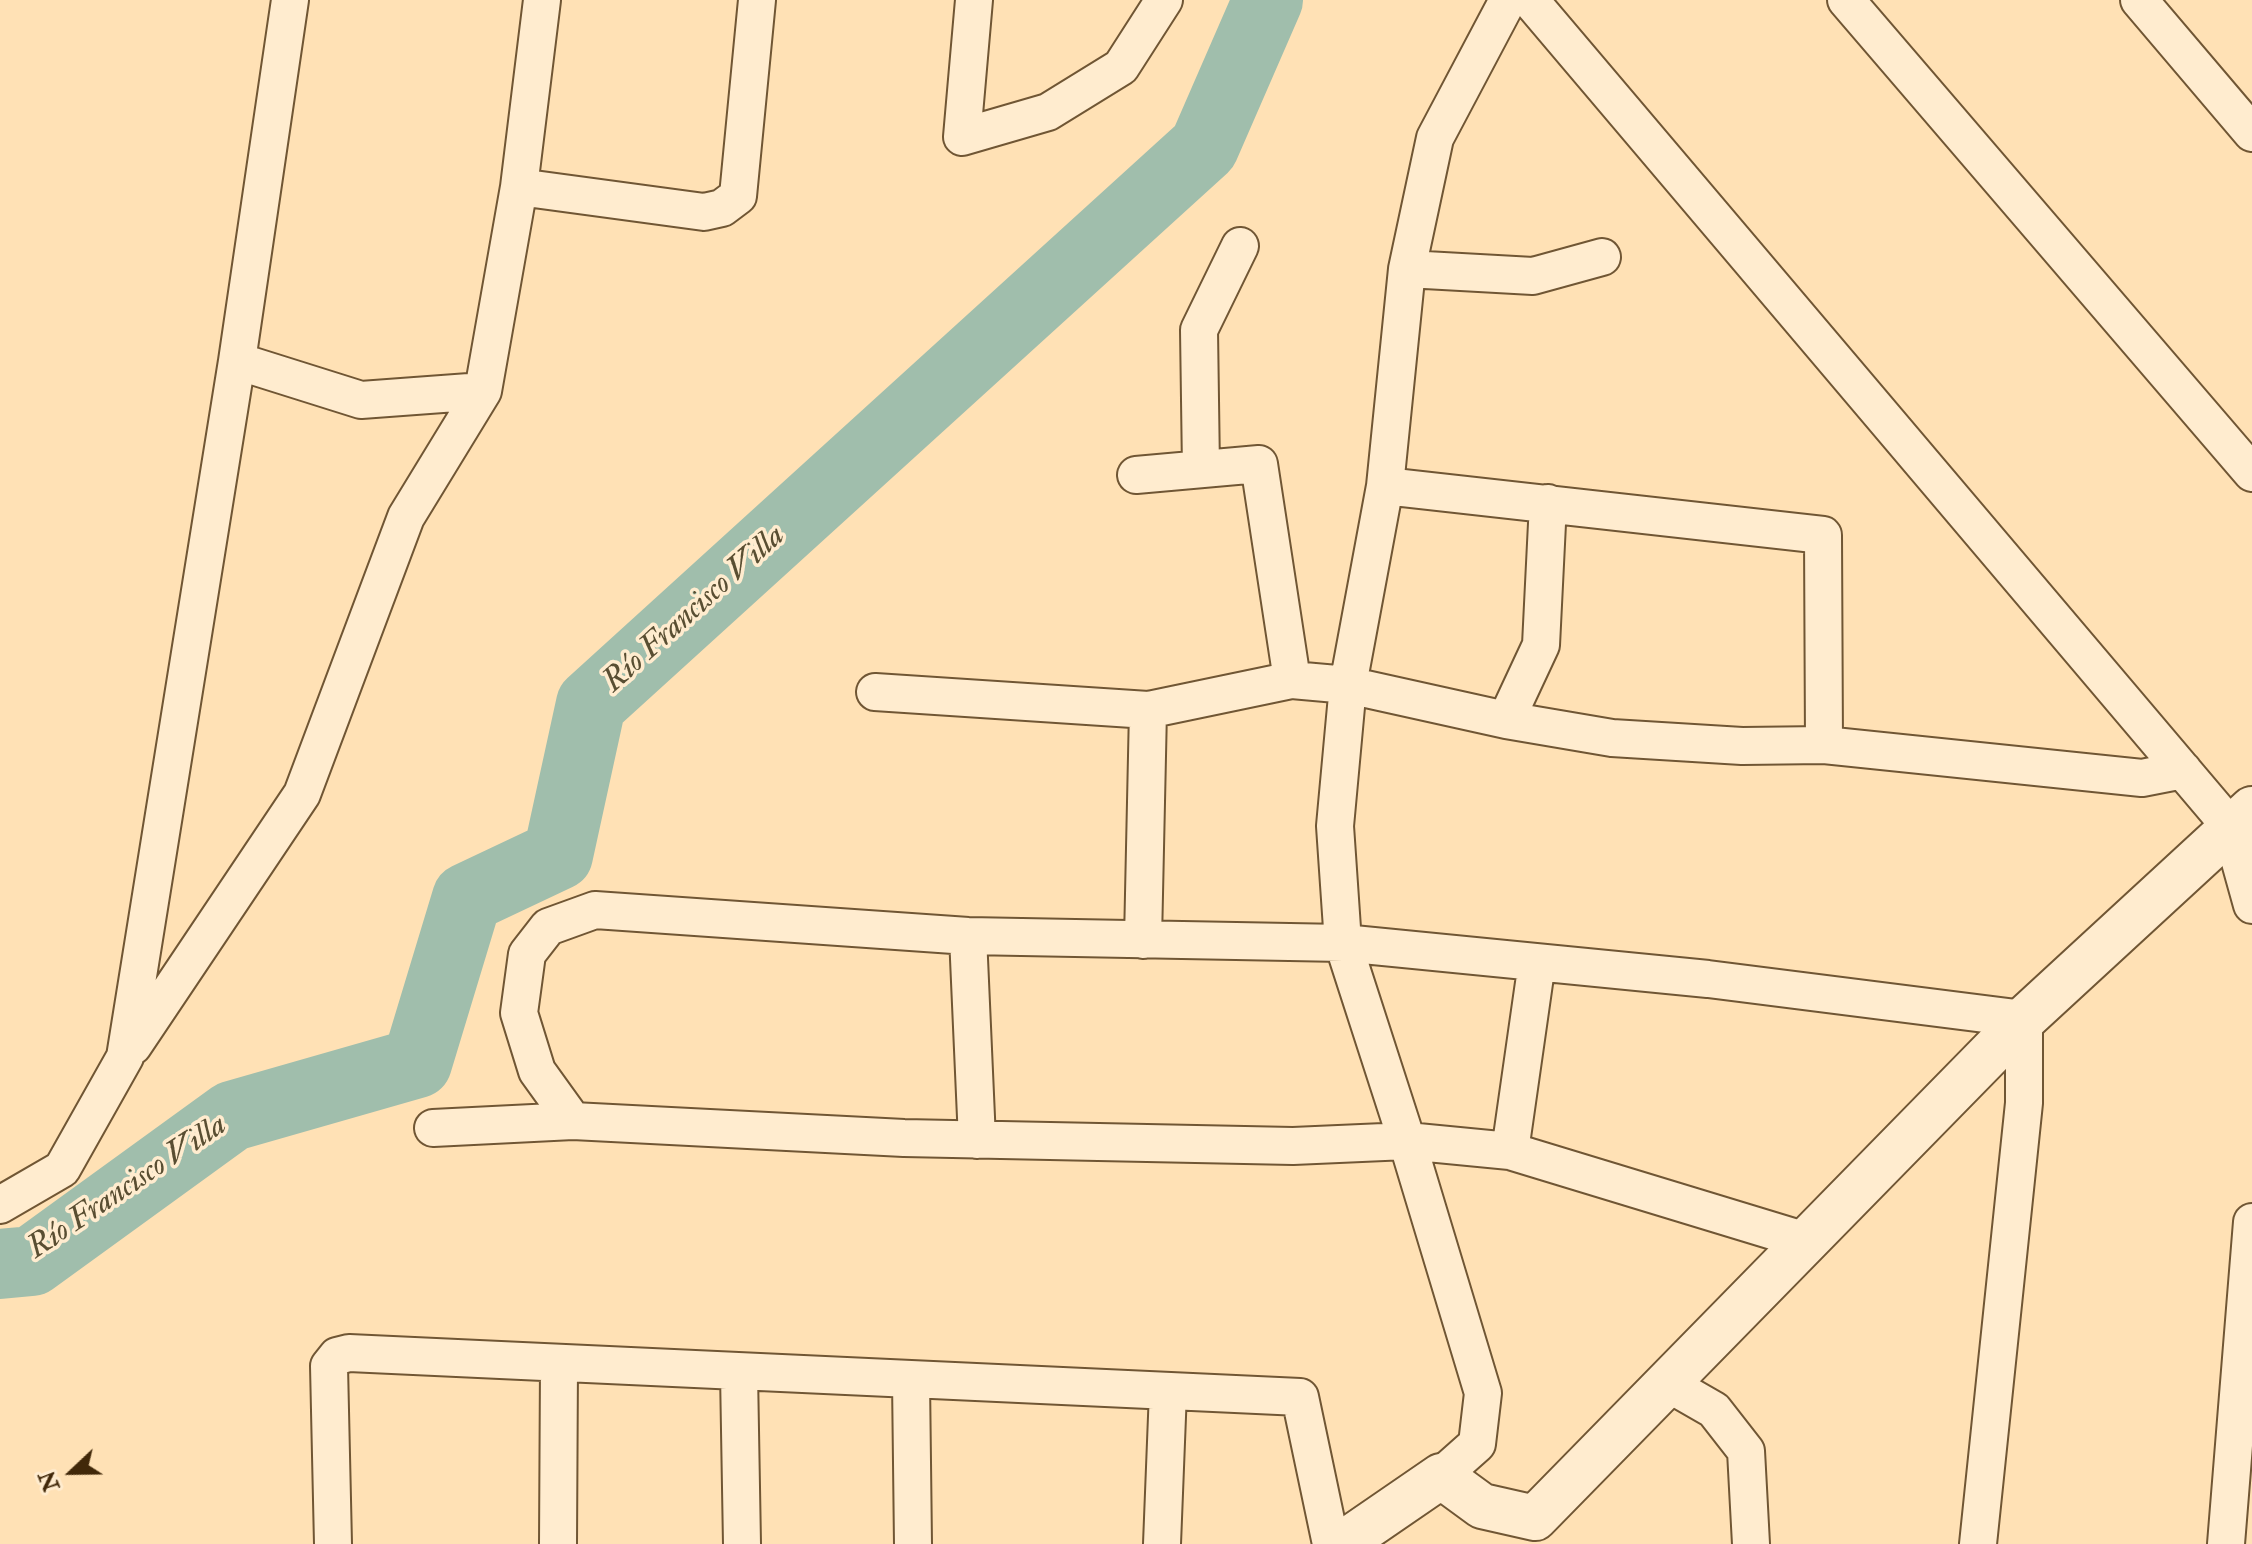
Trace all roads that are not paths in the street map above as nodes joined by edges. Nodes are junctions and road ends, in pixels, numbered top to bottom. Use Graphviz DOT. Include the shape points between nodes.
graph roads {
  1 [pos="290,0"];
  2 [pos="542,0"];
  3 [pos="757,0"];
  4 [pos="974,0"];
  5 [pos="1164,0"];
  6 [pos="1508,0"];
  7 [pos="1530,0"];
  8 [pos="1846,0"];
  9 [pos="2139,0"];
  10 [pos="2252,133"];
  11 [pos="519,187"];
  12 [pos="1240,246"];
  13 [pos="1602,257"];
  14 [pos="1407,269"];
  15 [pos="237,361"];
  16 [pos="483,391"];
  17 [pos="1201,469"];
  18 [pos="2252,473"];
  19 [pos="1136,475"];
  20 [pos="1385,486"];
  21 [pos="1548,503"];
  22 [pos="1292,680"];
  23 [pos="1348,685"];
  24 [pos="875,692"];
  25 [pos="1148,710"];
  26 [pos="1506,720"];
  27 [pos="1824,745"];
  28 [pos="2183,770"];
  29 [pos="2241,818"];
  30 [pos="2252,905"];
  31 [pos="968,936"];
  32 [pos="1143,940"];
  33 [pos="1343,943"];
  34 [pos="1537,962"];
  35 [pos="2024,1019"];
  36 [pos="125,1057"];
  37 [pos="573,1121"];
  38 [pos="433,1128"];
  39 [pos="977,1140"];
  40 [pos="1407,1141"];
  41 [pos="1510,1151"];
  42 [pos="0,1205"];
  43 [pos="2252,1222"];
  44 [pos="1806,1241"];
  45 [pos="559,1365"];
  46 [pos="739,1373"];
  47 [pos="911,1380"];
  48 [pos="1667,1383"];
  49 [pos="1168,1391"];
  50 [pos="1441,1476"];
  51 [pos="333,1544"];
  52 [pos="558,1544"];
  53 [pos="742,1544"];
  54 [pos="913,1544"];
  55 [pos="1162,1544"];
  56 [pos="1331,1544"];
  57 [pos="1342,1544"];
  58 [pos="1751,1544"];
  59 [pos="1978,1544"];
  60 [pos="2226,1544"];
  1 -- 15 [label="street"];
  2 -- 11 [label="street"];
  3 -- 11 [label="street" via="738,196 722,208 704,212"];
  4 -- 5 [label="street" via="962,137 1048,112 1121,67"];
  6 -- 14 [label="street" via="1435,138"];
  7 -- 28 [label="street"];
  8 -- 18 [label="street"];
  9 -- 10 [label="street"];
  11 -- 16 [label="street"];
  12 -- 17 [label="street" via="1199,330"];
  13 -- 14 [label="street" via="1533,276"];
  14 -- 20 [label="street"];
  15 -- 16 [label="street" via="361,400"];
  15 -- 36 [label="street"];
  16 -- 36 [label="street" via="406,517 302,794"];
  17 -- 19 [label="street"];
  17 -- 22 [label="street" via="1259,464"];
  20 -- 21 [label="street"];
  20 -- 23 [label="street"];
  21 -- 26 [label="street" via="1541,645"];
  21 -- 27 [label="street" via="1823,535"];
  22 -- 23 [label="street"];
  22 -- 25 [label="street"];
  23 -- 26 [label="street"];
  23 -- 33 [label="street" via="1335,826"];
  24 -- 25 [label="street"];
  25 -- 32 [label="street"];
  26 -- 27 [label="street" via="1612,738"];
  27 -- 28 [label="street" via="2142,778"];
  28 -- 29 [label="street"];
  29 -- 30 [label="street"];
  29 -- 35 [label="street"];
  31 -- 32 [label="street"];
  31 -- 37 [label="street" via="595,910 548,927 527,954 519,1013 537,1071"];
  31 -- 39 [label="street"];
  32 -- 33 [label="street"];
  33 -- 34 [label="street"];
  33 -- 40 [label="street"];
  34 -- 35 [label="street"];
  34 -- 41 [label="street"];
  35 -- 44 [label="street"];
  35 -- 59 [label="street" via="2024,1103"];
  36 -- 42 [label="street" via="62,1169"];
  37 -- 38 [label="street"];
  37 -- 39 [label="street"];
  39 -- 40 [label="street" via="1293,1146"];
  40 -- 41 [label="street"];
  40 -- 50 [label="street" via="1483,1393 1477,1444"];
  41 -- 44 [label="street"];
  43 -- 60 [label="street"];
  44 -- 48 [label="street"];
  45 -- 46 [label="street"];
  45 -- 51 [label="street" via="337,1356 329,1366"];
  45 -- 52 [label="street"];
  46 -- 47 [label="street"];
  46 -- 53 [label="street"];
  47 -- 49 [label="street"];
  47 -- 54 [label="street"];
  48 -- 50 [label="street" via="1535,1518 1482,1506"];
  48 -- 58 [label="street" via="1714,1410 1746,1451"];
  49 -- 55 [label="street"];
  49 -- 56 [label="street" via="1300,1397"];
  50 -- 57 [label="street"];
}
